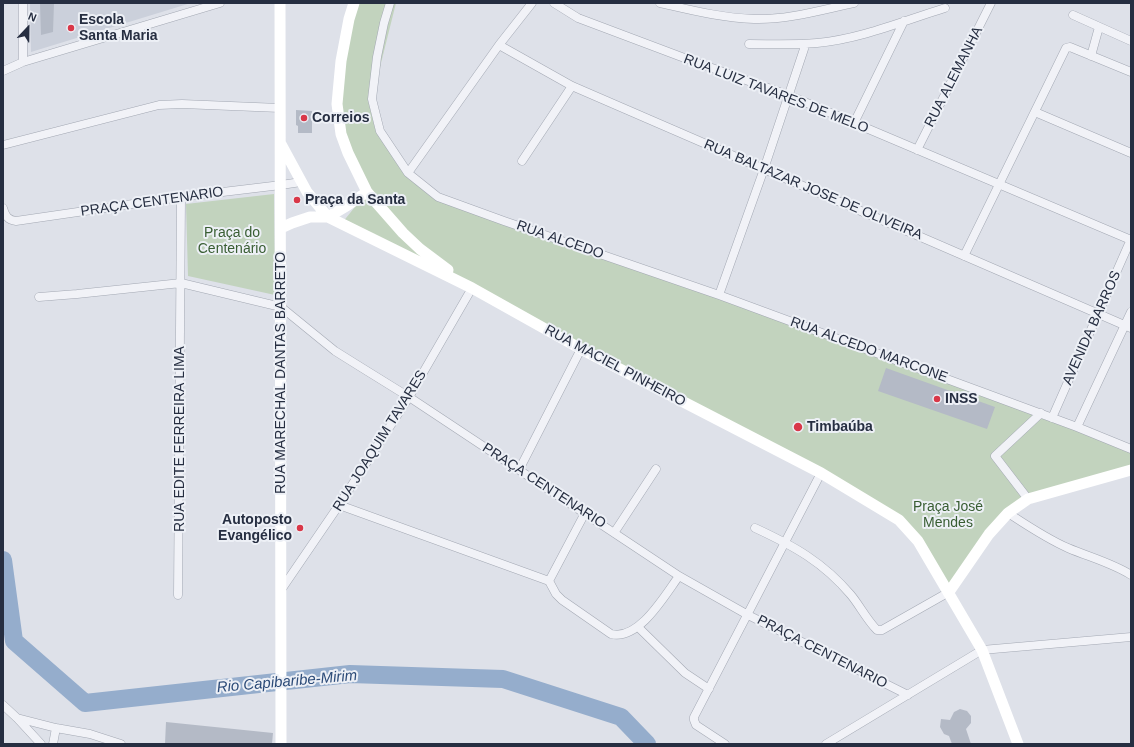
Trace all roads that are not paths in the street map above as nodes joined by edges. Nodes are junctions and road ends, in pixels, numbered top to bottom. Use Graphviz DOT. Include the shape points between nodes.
graph roads {
  1 [pos="23,3"];
  2 [pos="220,3"];
  3 [pos="280,3"];
  4 [pos="354,3"];
  5 [pos="390,3"];
  6 [pos="532,3"];
  7 [pos="554,3"];
  8 [pos="660,3"];
  9 [pos="854,3"];
  10 [pos="991,3"];
  11 [pos="945,8"];
  12 [pos="1073,15"];
  13 [pos="904,21"];
  14 [pos="1099,26"];
  15 [pos="1131,41"];
  16 [pos="749,44"];
  17 [pos="499,45"];
  18 [pos="804,50"];
  19 [pos="1092,56"];
  20 [pos="23,62"];
  21 [pos="3,71"];
  22 [pos="1131,72"];
  23 [pos="572,86"];
  24 [pos="788,95"];
  25 [pos="280,108"];
  26 [pos="1035,112"];
  27 [pos="854,123"];
  28 [pos="4,143"];
  29 [pos="281,144"];
  30 [pos="918,150"];
  31 [pos="1131,153"];
  32 [pos="522,161"];
  33 [pos="764,169"];
  34 [pos="408,173"];
  35 [pos="301,182"];
  36 [pos="281,185"];
  37 [pos="999,185"];
  38 [pos="367,192"];
  39 [pos="181,197"];
  40 [pos="4,212"];
  41 [pos="328,216"];
  42 [pos="281,228"];
  43 [pos="1131,240"];
  44 [pos="964,256"];
  45 [pos="181,283"];
  46 [pos="472,288"];
  47 [pos="719,295"];
  48 [pos="39,297"];
  49 [pos="281,307"];
  50 [pos="1131,312"];
  51 [pos="1098,314"];
  52 [pos="1128,327"];
  53 [pos="581,349"];
  54 [pos="409,397"];
  55 [pos="1041,413"];
  56 [pos="1052,418"];
  57 [pos="1077,427"];
  58 [pos="1131,449"];
  59 [pos="656,469"];
  60 [pos="519,470"];
  61 [pos="1131,470"];
  62 [pos="821,473"];
  63 [pos="1028,499"];
  64 [pos="339,506"];
  65 [pos="585,513"];
  66 [pos="1008,513"];
  67 [pos="755,528"];
  68 [pos="614,533"];
  69 [pos="785,542"];
  70 [pos="1131,575"];
  71 [pos="679,576"];
  72 [pos="549,581"];
  73 [pos="281,590"];
  74 [pos="948,592"];
  75 [pos="178,595"];
  76 [pos="748,614"];
  77 [pos="638,627"];
  78 [pos="1131,637"];
  79 [pos="982,650"];
  80 [pos="709,689"];
  81 [pos="908,695"];
  82 [pos="3,705"];
  83 [pos="17,718"];
  84 [pos="56,728"];
  85 [pos="41,744"];
  86 [pos="54,744"];
  87 [pos="121,744"];
  88 [pos="281,744"];
  89 [pos="725,744"];
  90 [pos="826,744"];
  91 [pos="1018,744"];
  1 -- 20 [label="street"];
  2 -- 20 [label="street"];
  3 -- 25 [label="street, RUA MARECHAL DANTAS BARRETO"];
  4 -- 38 [label="street" via="341,61 337,104 341,134"];
  5 -- 34 [label="street, RUA ALCEDO" via="380,43 372,99 380,131"];
  6 -- 17 [label="street"];
  7 -- 24 [label="street, RUA LUIZ TAVARES DE MELO" via="578,18"];
  8 -- 9 [label="street" via="716,15 754,19 800,15"];
  10 -- 30 [label="street, RUA ALEMANHA"];
  11 -- 13 [label="street"];
  12 -- 14 [label="street"];
  13 -- 16 [label="street" via="866,34 817,43"];
  13 -- 27 [label="street"];
  14 -- 15 [label="street"];
  14 -- 19 [label="street"];
  17 -- 23 [label="street, RUA BALTAZAR JOSE DE OLIVEIRA"];
  17 -- 34 [label="street"];
  18 -- 24 [label="street"];
  19 -- 22 [label="street"];
  19 -- 26 [label="street" via="1070,47 1065,50"];
  20 -- 21 [label="street"];
  23 -- 32 [label="street"];
  23 -- 33 [label="street, RUA BALTAZAR JOSE DE OLIVEIRA"];
  24 -- 27 [label="street, RUA LUIZ TAVARES DE MELO"];
  24 -- 33 [label="street"];
  25 -- 28 [label="street" via="182,104 159,106"];
  25 -- 29 [label="street, RUA MARECHAL DANTAS BARRETO"];
  26 -- 31 [label="street"];
  26 -- 37 [label="street"];
  27 -- 30 [label="street, RUA LUIZ TAVARES DE MELO"];
  29 -- 35 [label="street, RUA MACIEL PINHEIRO"];
  29 -- 36 [label="street, RUA MARECHAL DANTAS BARRETO"];
  30 -- 37 [label="street, RUA LUIZ TAVARES DE MELO"];
  33 -- 44 [label="street, RUA BALTAZAR JOSE DE OLIVEIRA"];
  33 -- 47 [label="street"];
  34 -- 47 [label="street, RUA ALCEDO" via="438,197"];
  35 -- 36 [label="street, PRAÇA CENTENARIO"];
  35 -- 41 [label="street, RUA MACIEL PINHEIRO"];
  36 -- 39 [label="street, PRAÇA CENTENARIO"];
  36 -- 42 [label="street, RUA MARECHAL DANTAS BARRETO"];
  37 -- 43 [label="street, RUA LUIZ TAVARES DE MELO"];
  37 -- 44 [label="street"];
  38 -- 41 [label="street"];
  38 -- 46 [label="street" via="408,239"];
  39 -- 40 [label="street, PRAÇA CENTENARIO" via="16,221 8,219"];
  39 -- 45 [label="street, RUA EDITE FERREIRA LIMA"];
  41 -- 42 [label="street" via="310,217"];
  41 -- 46 [label="street, RUA MACIEL PINHEIRO"];
  42 -- 49 [label="street, RUA MARECHAL DANTAS BARRETO"];
  43 -- 51 [label="street, AVENIDA BARROS"];
  44 -- 51 [label="street, RUA BALTAZAR JOSE DE OLIVEIRA"];
  45 -- 48 [label="street, PRAÇA CENTENARIO"];
  45 -- 49 [label="street, PRAÇA CENTENARIO"];
  45 -- 75 [label="street, RUA EDITE FERREIRA LIMA"];
  46 -- 53 [label="street, RUA MACIEL PINHEIRO"];
  46 -- 54 [label="street, RUA JOAQUIM TAVARES"];
  47 -- 55 [label="street, RUA ALCEDO MARCONE"];
  49 -- 54 [label="street, PRAÇA CENTENARIO" via="335,350"];
  49 -- 73 [label="street, RUA MARECHAL DANTAS BARRETO"];
  50 -- 52 [label="street, AVENIDA BARROS"];
  51 -- 52 [label="street, RUA BALTAZAR JOSE DE OLIVEIRA"];
  51 -- 56 [label="street, AVENIDA BARROS"];
  52 -- 57 [label="street, AVENIDA BARROS"];
  53 -- 60 [label="street"];
  53 -- 62 [label="street, RUA MACIEL PINHEIRO"];
  54 -- 60 [label="street, PRAÇA CENTENARIO"];
  54 -- 64 [label="street, RUA JOAQUIM TAVARES"];
  55 -- 56 [label="street, RUA ALCEDO MARCONE"];
  55 -- 63 [label="street" via="995,456"];
  56 -- 57 [label="street, RUA ALCEDO MARCONE"];
  57 -- 58 [label="street, RUA ALCEDO MARCONE"];
  59 -- 68 [label="street"];
  60 -- 65 [label="street, PRAÇA CENTENARIO"];
  61 -- 63 [label="street"];
  62 -- 69 [label="street"];
  62 -- 74 [label="street, RUA MACIEL PINHEIRO" via="899,520 918,541"];
  63 -- 66 [label="street"];
  64 -- 72 [label="street"];
  64 -- 73 [label="street, RUA JOAQUIM TAVARES"];
  65 -- 68 [label="street, PRAÇA CENTENARIO"];
  65 -- 72 [label="street"];
  66 -- 70 [label="street" via="1048,538"];
  66 -- 74 [label="street" via="989,534"];
  67 -- 69 [label="street"];
  68 -- 71 [label="street, PRAÇA CENTENARIO"];
  69 -- 74 [label="street" via="811,557 829,573 877,630 882,630"];
  69 -- 76 [label="street"];
  71 -- 76 [label="street, PRAÇA CENTENARIO"];
  71 -- 77 [label="street"];
  72 -- 77 [label="street" via="562,600 611,634 625,634"];
  73 -- 88 [label="street, RUA MARECHAL DANTAS BARRETO"];
  74 -- 79 [label="street, RUA MACIEL PINHEIRO"];
  76 -- 80 [label="street"];
  76 -- 81 [label="street, PRAÇA CENTENARIO"];
  77 -- 80 [label="street" via="685,673"];
  78 -- 79 [label="street"];
  79 -- 81 [label="street"];
  79 -- 91 [label="street, RUA MACIEL PINHEIRO"];
  80 -- 89 [label="street" via="694,717 694,723"];
  81 -- 90 [label="street"];
  82 -- 83 [label="street"];
  83 -- 84 [label="street"];
  83 -- 85 [label="street"];
  84 -- 86 [label="street"];
  84 -- 87 [label="street" via="90,734"];
}
